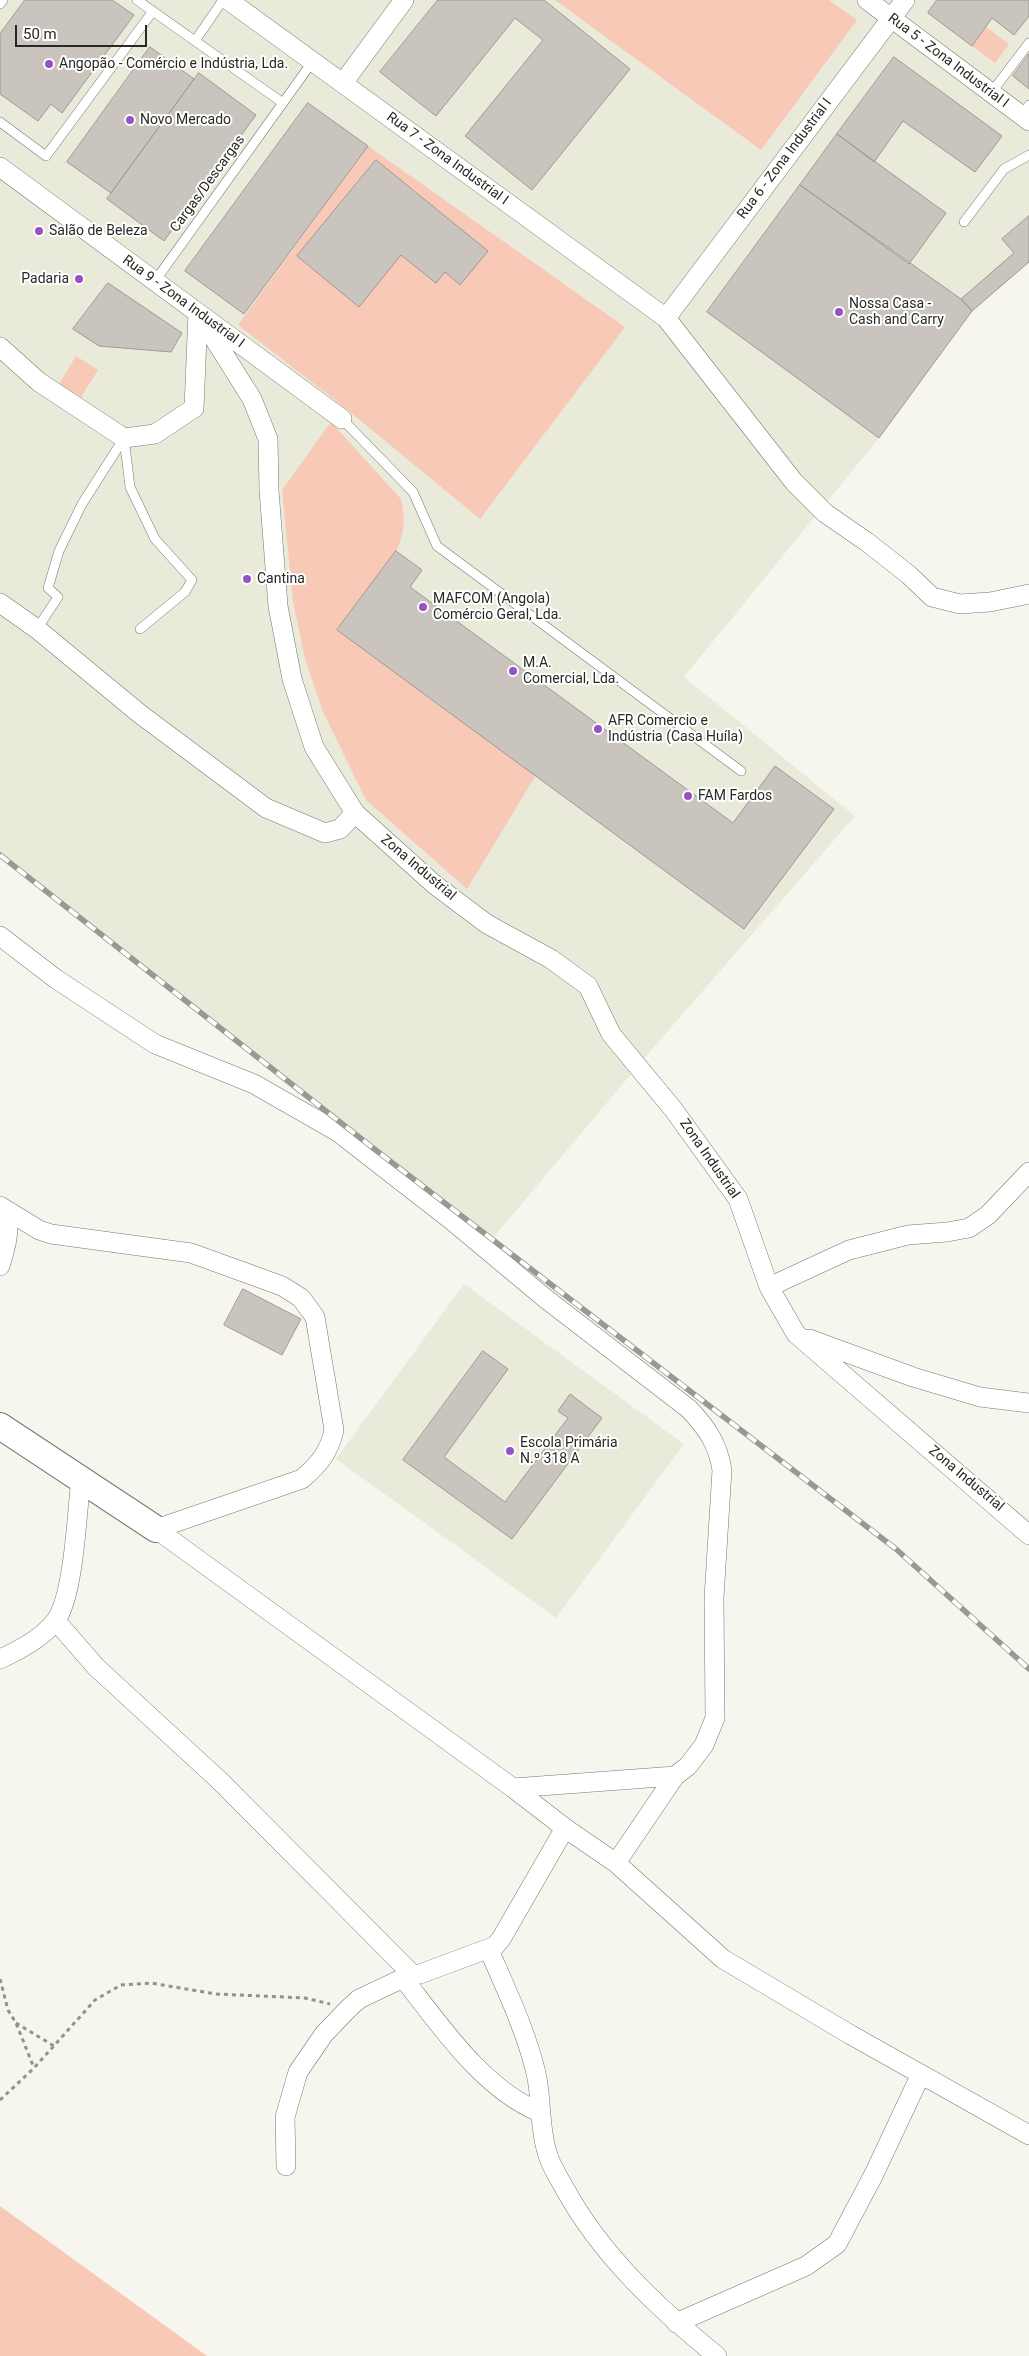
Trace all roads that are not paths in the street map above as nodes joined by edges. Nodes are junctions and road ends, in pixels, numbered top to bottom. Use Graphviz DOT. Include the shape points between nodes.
graph roads {
  1 [pos="3,0"];
  2 [pos="137,0"];
  3 [pos="223,0"];
  4 [pos="228,0"];
  5 [pos="404,0"];
  6 [pos="867,0"];
  7 [pos="904,0"];
  8 [pos="0,4"];
  9 [pos="153,11"];
  10 [pos="891,18"];
  11 [pos="195,41"];
  12 [pos="1029,43"];
  13 [pos="313,61"];
  14 [pos="343,83"];
  15 [pos="992,93"];
  16 [pos="283,103"];
  17 [pos="1026,114"];
  18 [pos="0,122"];
  19 [pos="1029,155"];
  20 [pos="0,167"];
  21 [pos="964,222"];
  22 [pos="155,281"];
  23 [pos="198,313"];
  24 [pos="666,318"];
  25 [pos="0,347"];
  26 [pos="342,419"];
  27 [pos="124,438"];
  28 [pos="1029,594"];
  29 [pos="0,603"];
  30 [pos="37,629"];
  31 [pos="140,629"];
  32 [pos="741,771"];
  33 [pos="355,813"];
  34 [pos="0,936"];
  35 [pos="1029,1172"];
  36 [pos="3,1209"];
  37 [pos="0,1266"];
  38 [pos="769,1287"];
  39 [pos="796,1334"];
  40 [pos="1029,1403"];
  41 [pos="1,1421"];
  42 [pos="81,1478"];
  43 [pos="156,1529"];
  44 [pos="1029,1535"];
  45 [pos="56,1621"];
  46 [pos="0,1659"];
  47 [pos="675,1776"];
  48 [pos="513,1788"];
  49 [pos="565,1828"];
  50 [pos="616,1863"];
  51 [pos="489,1950"];
  52 [pos="407,1976"];
  53 [pos="921,2074"];
  54 [pos="539,2112"];
  55 [pos="1029,2135"];
  56 [pos="286,2166"];
  57 [pos="676,2323"];
  58 [pos="717,2356"];
  1 -- 8 [label="lane"];
  2 -- 9 [label="lane"];
  3 -- 11 [label="lane"];
  4 -- 13 [label="street, Rua 7 - Zona Industrial I"];
  5 -- 14 [label="street"];
  6 -- 10 [label="street, Rua 5 - Zona Industrial I"];
  7 -- 10 [label="street, Rua 6 - Zona Industrial I"];
  9 -- 11 [label="lane"];
  9 -- 18 [label="lane" via="46,156"];
  10 -- 15 [label="street, Rua 5 - Zona Industrial I"];
  10 -- 24 [label="street, Rua 6 - Zona Industrial I"];
  11 -- 16 [label="lane"];
  12 -- 15 [label="lane"];
  13 -- 14 [label="street, Rua 7 - Zona Industrial I"];
  13 -- 16 [label="lane, Cargas/Descargas"];
  14 -- 24 [label="street, Rua 7 - Zona Industrial I"];
  15 -- 17 [label="street, Rua 5 - Zona Industrial I"];
  16 -- 22 [label="lane, Cargas/Descargas"];
  19 -- 21 [label="lane" via="1004,169"];
  20 -- 22 [label="street, Rua 9 - Zona Industrial I"];
  22 -- 23 [label="street, Rua 9 - Zona Industrial I"];
  23 -- 26 [label="street, Rua 9 - Zona Industrial I"];
  23 -- 27 [label="street" via="194,408 155,434"];
  23 -- 33 [label="street, Zona Industrial" via="252,398 268,439 278,606 292,679 314,747"];
  24 -- 28 [label="street, Rua 7 - Zona Industrial I" via="794,482 825,513 867,542 932,597 960,604"];
  25 -- 27 [label="street" via="39,382"];
  26 -- 32 [label="lane" via="413,492 437,546"];
  27 -- 30 [label="lane" via="82,504 59,551 48,588 58,597"];
  27 -- 31 [label="lane" via="130,487 155,539 192,580 185,592"];
  29 -- 30 [label="street"];
  30 -- 33 [label="street" via="140,714 266,808 325,833 340,829"];
  33 -- 38 [label="street, Zona Industrial" via="435,885 480,919 551,959 588,986 610,1034 673,1109 738,1198"];
  34 -- 47 [label="street" via="56,979 156,1044 254,1084 338,1132 689,1409 708,1429 719,1452 722,1470 714,1598 715,1718 704,1745 688,1766"];
  35 -- 38 [label="street" via="988,1215 969,1228 908,1235 850,1250"];
  36 -- 37 [label="street" via="9,1225"];
  36 -- 43 [label="street" via="52,1234 191,1253 282,1286 301,1298 314,1317 334,1430 330,1448 320,1463 302,1479"];
  38 -- 39 [label="street, Zona Industrial"];
  39 -- 40 [label="street" via="912,1377 980,1397"];
  39 -- 44 [label="street, Zona Industrial"];
  41 -- 42 [label="street"];
  42 -- 43 [label="street"];
  42 -- 45 [label="street" via="69,1586"];
  43 -- 48 [label="street"];
  45 -- 46 [label="street" via="32,1642"];
  45 -- 52 [label="street" via="96,1668 220,1781"];
  47 -- 48 [label="street"];
  47 -- 50 [label="street"];
  48 -- 49 [label="street"];
  49 -- 50 [label="street"];
  49 -- 51 [label="street" via="501,1939"];
  50 -- 53 [label="street" via="723,1959"];
  51 -- 52 [label="street"];
  51 -- 54 [label="street" via="536,2074"];
  52 -- 54 [label="street" via="453,2042 503,2091"];
  52 -- 56 [label="street" via="359,1999 324,2034 298,2072 285,2116"];
  53 -- 55 [label="street"];
  53 -- 57 [label="street" via="837,2244 806,2266"];
  54 -- 57 [label="street" via="547,2152 580,2216 618,2263"];
  57 -- 58 [label="street"];
}
